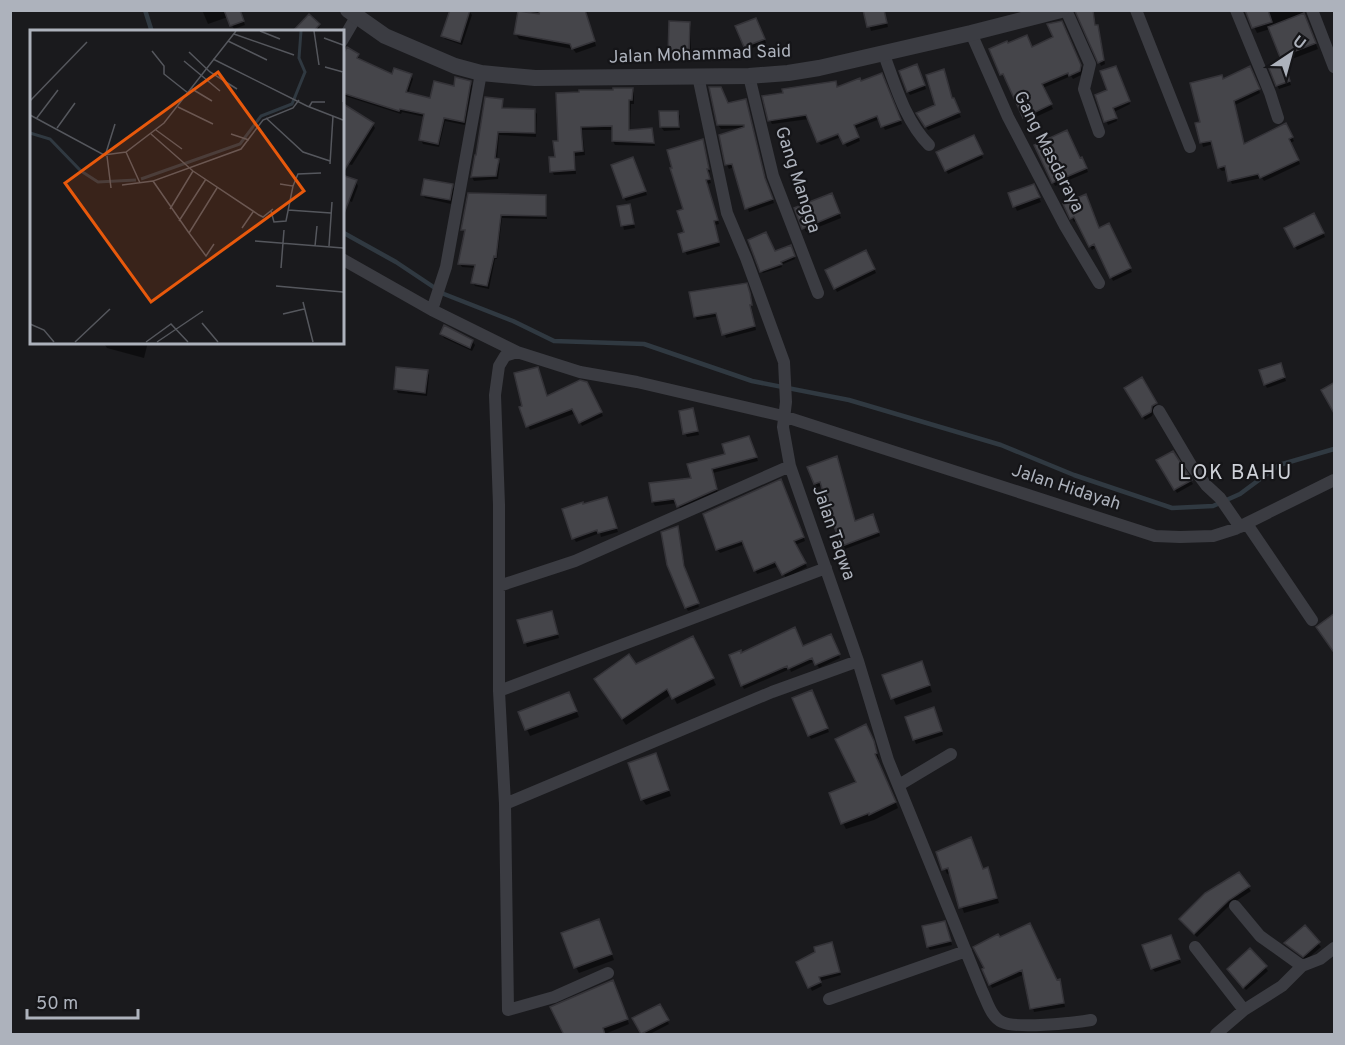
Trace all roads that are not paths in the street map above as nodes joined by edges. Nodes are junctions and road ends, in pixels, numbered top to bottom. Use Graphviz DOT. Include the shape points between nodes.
graph roads {
  1 [pos="1061,10"];
  2 [pos="1066,10"];
  3 [pos="1136,10"];
  4 [pos="1236,10"];
  5 [pos="1312,10"];
  6 [pos="351,12"];
  7 [pos="971,33"];
  8 [pos="344,35"];
  9 [pos="883,52"];
  10 [pos="1335,67"];
  11 [pos="481,73"];
  12 [pos="698,76"];
  13 [pos="749,76"];
  14 [pos="1278,118"];
  15 [pos="1099,132"];
  16 [pos="929,145"];
  17 [pos="1190,147"];
  18 [pos="344,260"];
  19 [pos="1099,283"];
  20 [pos="818,293"];
  21 [pos="434,304"];
  22 [pos="517,352"];
  23 [pos="1159,411"];
  24 [pos="783,416"];
  25 [pos="790,466"];
  26 [pos="1335,480"];
  27 [pos="1244,525"];
  28 [pos="826,567"];
  29 [pos="499,586"];
  30 [pos="1312,620"];
  31 [pos="858,661"];
  32 [pos="499,691"];
  33 [pos="951,754"];
  34 [pos="899,785"];
  35 [pos="506,804"];
  36 [pos="1235,906"];
  37 [pos="1195,947"];
  38 [pos="1335,948"];
  39 [pos="966,951"];
  40 [pos="1302,966"];
  41 [pos="608,973"];
  42 [pos="829,999"];
  43 [pos="1244,1010"];
  44 [pos="1091,1020"];
  45 [pos="1068,1029"];
  46 [pos="1216,1035"];
  1 -- 7 [label="street, Jalan Mohammad Said"];
  2 -- 15 [label="street" via="1090,64 1084,89"];
  3 -- 17 [label="street"];
  4 -- 14 [label="street"];
  5 -- 10 [label="street"];
  6 -- 8 [label="street"];
  6 -- 11 [label="street, Jalan Mohammad Said" via="385,36"];
  7 -- 9 [label="street, Jalan Mohammad Said"];
  7 -- 19 [label="street, Gang Masdaraya" via="1008,117"];
  9 -- 13 [label="street, Jalan Mohammad Said" via="819,68"];
  9 -- 16 [label="street" via="910,121"];
  11 -- 12 [label="street, Jalan Mohammad Said" via="535,78"];
  11 -- 21 [label="street" via="446,267"];
  12 -- 13 [label="street, Jalan Mohammad Said"];
  12 -- 24 [label="street, Jalan Taqwa" via="727,213 784,362"];
  13 -- 20 [label="street, Gang Mangga" via="773,176"];
  18 -- 21 [label="street, Jalan Hidayah"];
  21 -- 22 [label="street, Jalan Hidayah"];
  22 -- 24 [label="street, Jalan Hidayah" via="580,372"];
  22 -- 29 [label="street" via="505,356 499,366 495,395"];
  23 -- 27 [label="street" via="1191,465"];
  24 -- 25 [label="street, Jalan Taqwa"];
  24 -- 27 [label="street, Jalan Hidayah" via="1155,536 1213,536"];
  25 -- 28 [label="street, Jalan Taqwa"];
  25 -- 29 [label="street" via="575,561"];
  26 -- 27 [label="street, Jalan Hidayah"];
  27 -- 30 [label="street"];
  28 -- 31 [label="street, Jalan Taqwa"];
  28 -- 32 [label="street"];
  29 -- 32 [label="street"];
  31 -- 34 [label="street, Jalan Taqwa"];
  31 -- 35 [label="street" via="772,692"];
  32 -- 35 [label="street"];
  33 -- 34 [label="street"];
  34 -- 39 [label="street, Jalan Taqwa"];
  35 -- 41 [label="street" via="508,1010 554,997"];
  36 -- 40 [label="street" via="1260,936"];
  37 -- 43 [label="street"];
  38 -- 40 [label="street"];
  39 -- 42 [label="street"];
  39 -- 45 [label="street, Jalan Taqwa" via="992,1014 1001,1022"];
  40 -- 43 [label="street" via="1282,986"];
  43 -- 46 [label="street"];
  44 -- 45 [label="street"];
}
